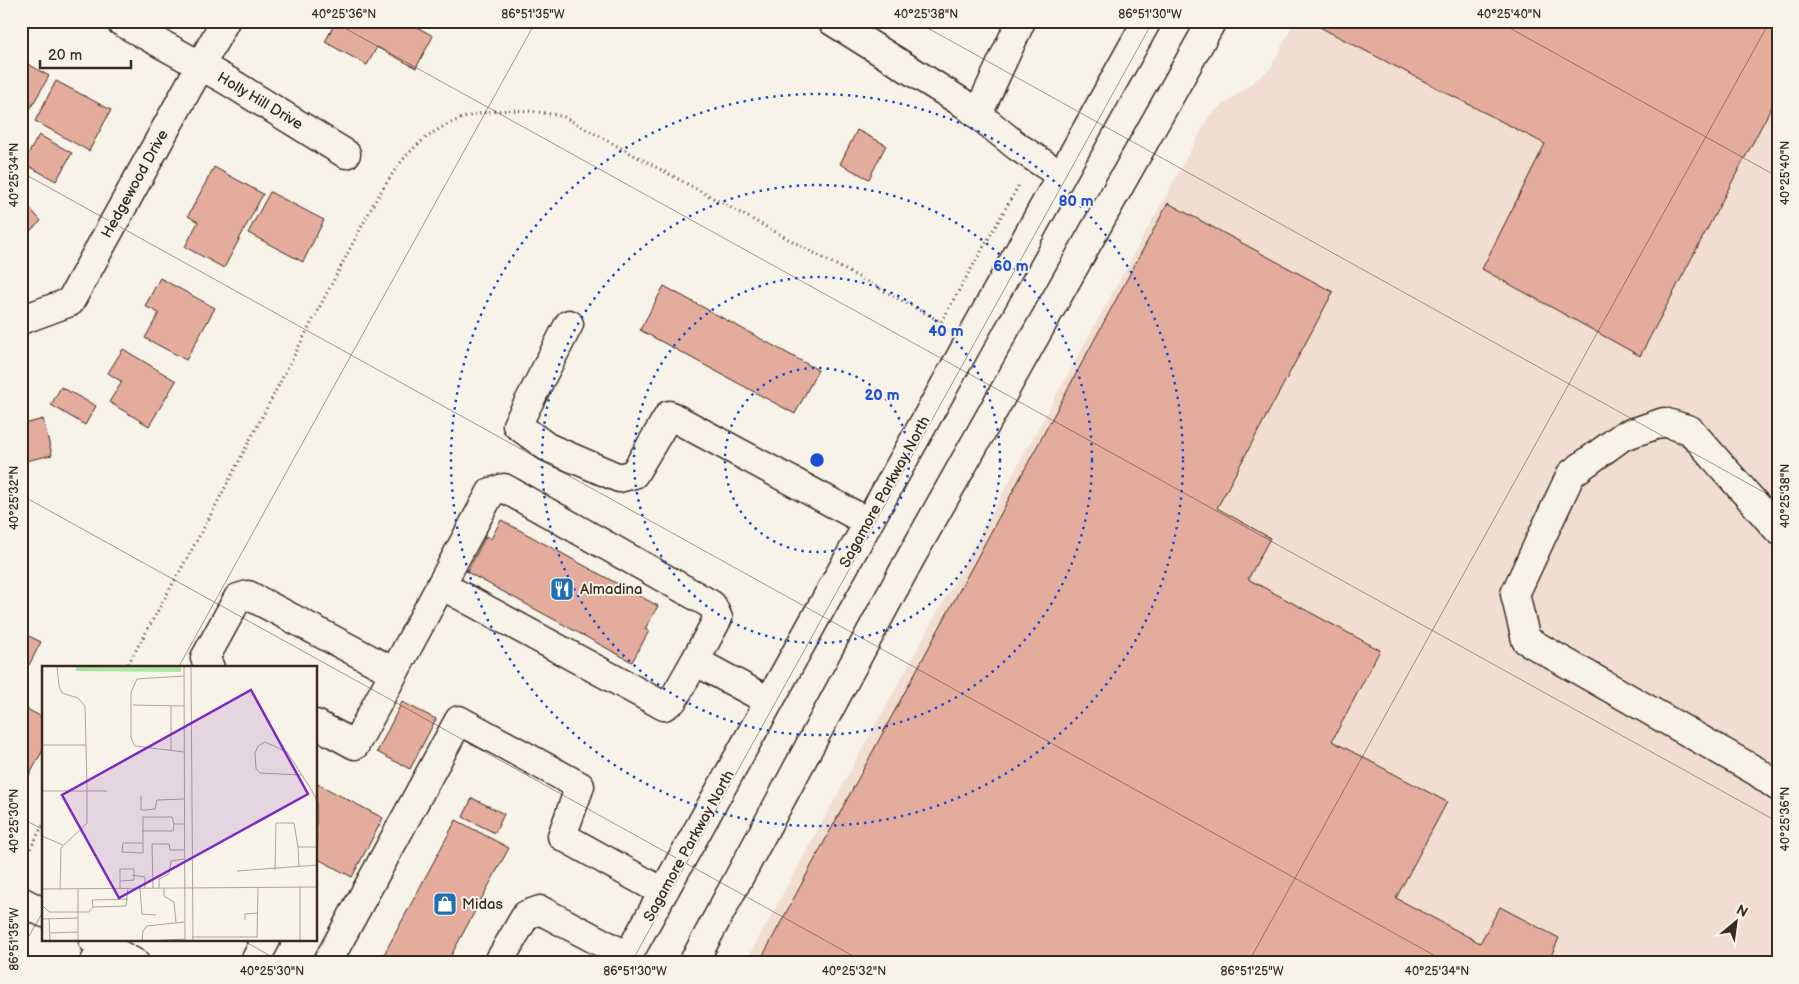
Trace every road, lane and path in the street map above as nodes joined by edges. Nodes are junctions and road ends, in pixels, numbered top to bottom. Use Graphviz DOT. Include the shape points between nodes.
graph roads {
  1 [pos="120,21"];
  2 [pos="225,21"];
  3 [pos="832,21"];
  4 [pos="1021,21"];
  5 [pos="1212,21"];
  6 [pos="1143,22"];
  7 [pos="201,66"];
  8 [pos="978,114"];
  9 [pos="346,154"];
  10 [pos="1062,175"];
  11 [pos="21,320"];
  12 [pos="942,322"];
  13 [pos="569,324"];
  14 [pos="868,522"];
  15 [pos="1778,530"];
  16 [pos="441,585"];
  17 [pos="695,661"];
  18 [pos="127,666"];
  19 [pos="209,666"];
  20 [pos="394,672"];
  21 [pos="769,701"];
  22 [pos="318,725"];
  23 [pos="1778,788"];
  24 [pos="42,827"];
  25 [pos="28,853"];
  26 [pos="663,892"];
  27 [pos="21,901"];
  28 [pos="42,912"];
  29 [pos="97,950"];
  30 [pos="626,960"];
  31 [pos="135,963"];
  32 [pos="327,963"];
  33 [pos="498,963"];
  34 [pos="693,963"];
  1 -- 7 [label="main road, Holly Hill Drive"];
  2 -- 7 [label="main road, Hedgewood Drive"];
  3 -- 8 [label="main road"];
  4 -- 8 [label="main road"];
  5 -- 34 [label="main road" via="910,559"];
  6 -- 10 [label="main road, Sagamore Parkway North"];
  7 -- 9 [label="main road, Holly Hill Drive"];
  7 -- 11 [label="main road, Hedgewood Drive" via="70,302"];
  8 -- 10 [label="main road" via="1018,147"];
  10 -- 14 [label="main road, Sagamore Parkway North"];
  12 -- 18 [label="path" via="564,117 544,112 494,110 461,118 430,134 414,149 374,202 206,524"];
  13 -- 14 [label="main road" via="517,424 547,447 619,478 634,474 669,415"];
  14 -- 21 [label="main road, Sagamore Parkway North"];
  15 -- 23 [label="main road" via="1690,430 1664,422 1623,436 1571,474 1515,594 1526,640 1756,771"];
  16 -- 17 [label="main road" via="664,706 673,700"];
  16 -- 17 [label="main road" via="490,492 504,488 712,605 718,618"];
  16 -- 20 [label="main road"];
  17 -- 21 [label="main road"];
  19 -- 20 [label="main road" via="205,658 238,598 248,595"];
  20 -- 22 [label="main road" via="355,745"];
  21 -- 26 [label="main road, Sagamore Parkway North"];
  24 -- 25 [label="path"];
  26 -- 30 [label="main road, Sagamore Parkway North"];
  26 -- 32 [label="main road" via="562,836 580,786 459,720"];
  27 -- 28 [label="main road"];
  29 -- 31 [label="main road"];
  30 -- 33 [label="main road" via="540,910 526,915"];
}
